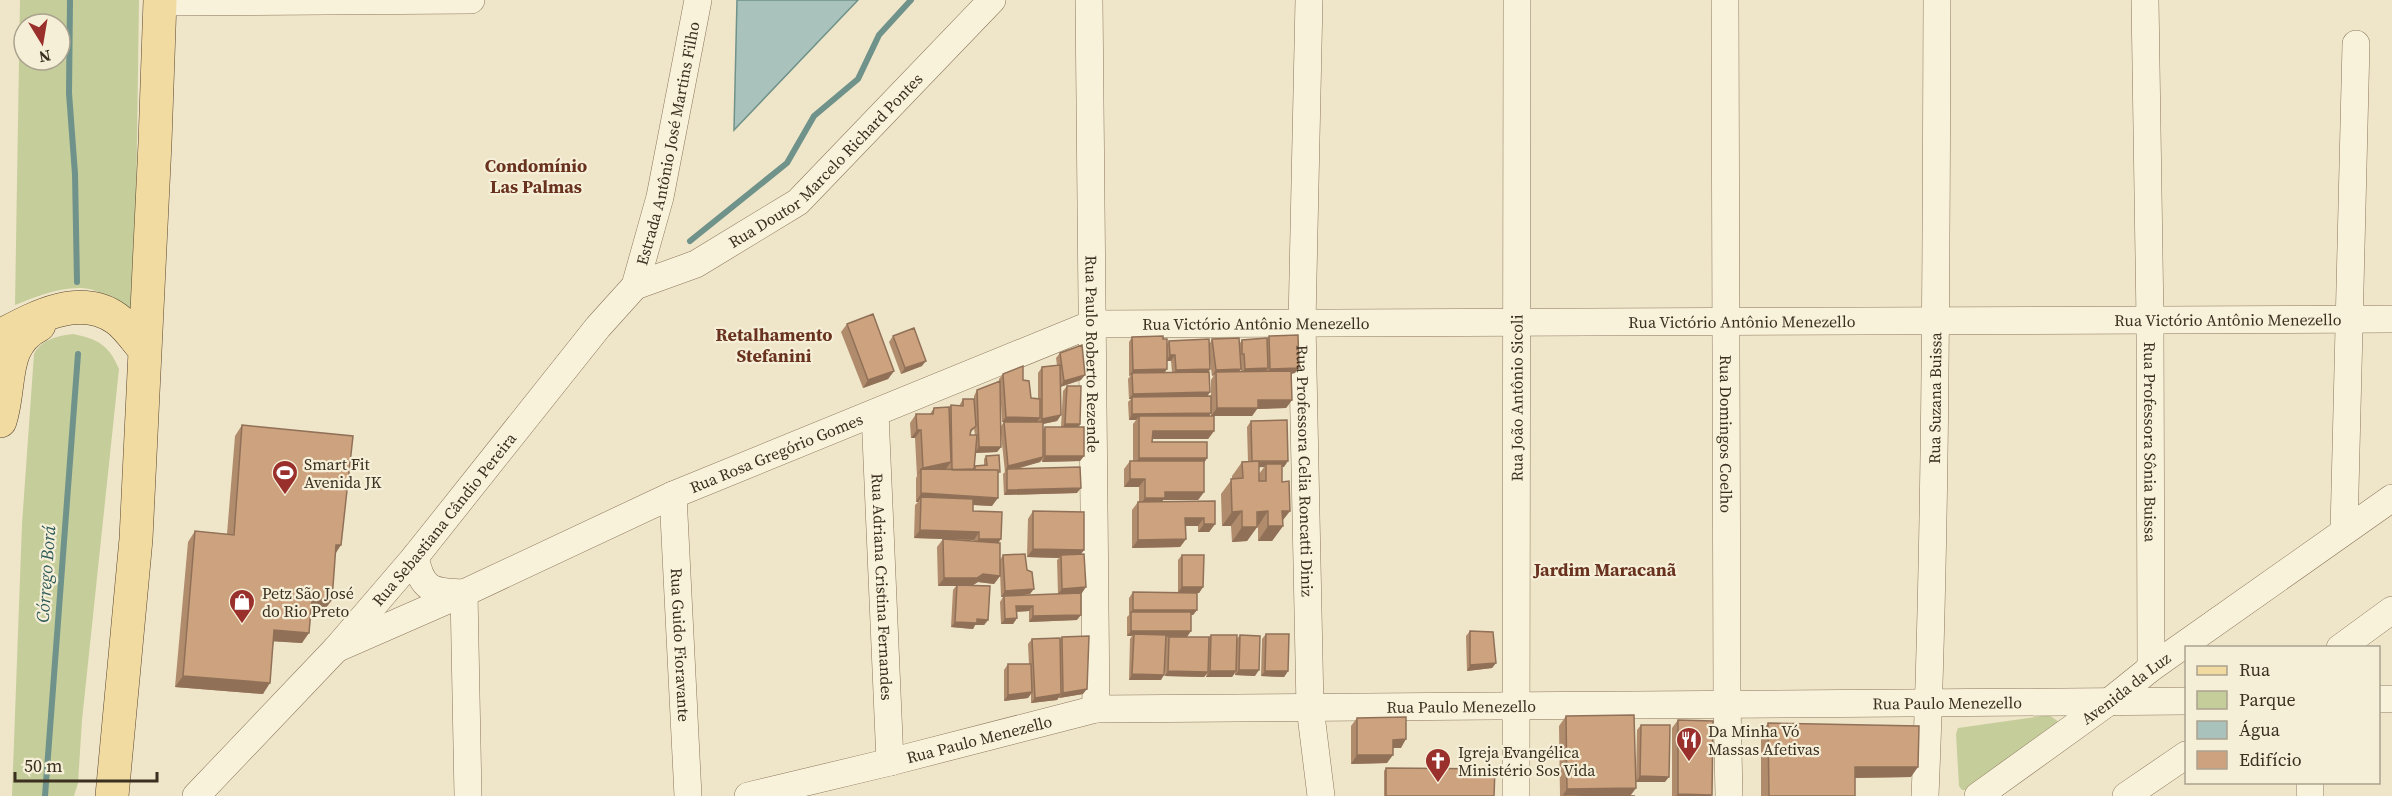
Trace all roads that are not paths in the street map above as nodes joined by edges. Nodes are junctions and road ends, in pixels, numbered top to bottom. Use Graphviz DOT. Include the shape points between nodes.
graph roads {
  1 [pos="471,0"];
  2 [pos="698,0"];
  3 [pos="992,0"];
  4 [pos="1089,0"];
  5 [pos="1309,0"];
  6 [pos="1516,0"];
  7 [pos="1725,0"];
  8 [pos="1937,0"];
  9 [pos="2145,0"];
  10 [pos="160,1"];
  11 [pos="2356,44"];
  12 [pos="634,286"];
  13 [pos="73,308"];
  14 [pos="2350,319"];
  15 [pos="2392,319"];
  16 [pos="2150,320"];
  17 [pos="1936,321"];
  18 [pos="1516,322"];
  19 [pos="1726,322"];
  20 [pos="1302,323"];
  21 [pos="1092,324"];
  22 [pos="0,336"];
  23 [pos="145,350"];
  24 [pos="875,412"];
  25 [pos="0,421"];
  26 [pos="673,495"];
  27 [pos="2392,498"];
  28 [pos="2344,531"];
  29 [pos="415,557"];
  30 [pos="464,593"];
  31 [pos="2392,610"];
  32 [pos="2343,646"];
  33 [pos="336,649"];
  34 [pos="2151,668"];
  35 [pos="2110,701"];
  36 [pos="2185,701"];
  37 [pos="1929,703"];
  38 [pos="1726,704"];
  39 [pos="1515,706"];
  40 [pos="1310,707"];
  41 [pos="1096,709"];
  42 [pos="2185,755"];
  43 [pos="890,762"];
  44 [pos="116,791"];
  45 [pos="196,796"];
  46 [pos="468,796"];
  47 [pos="688,796"];
  48 [pos="748,796"];
  49 [pos="1321,796"];
  50 [pos="1516,796"];
  51 [pos="1729,796"];
  52 [pos="1925,796"];
  53 [pos="1978,796"];
  54 [pos="2126,796"];
  1 -- 10 [label="street"];
  2 -- 12 [label="street, Estrada Antônio José Martins Filho" via="660,197"];
  3 -- 12 [label="street, Rua Doutor Marcelo Richard Pontes" via="798,202 696,264"];
  4 -- 21 [label="street, Rua Paulo Roberto Rezende"];
  5 -- 20 [label="street, Rua Professora Celia Roncatti Diniz"];
  6 -- 18 [label="street, Rua João Antônio Sicoli"];
  7 -- 19 [label="street, Rua Domingos Coelho"];
  8 -- 17 [label="street, Rua Suzana Buissa"];
  9 -- 16 [label="street, Rua Professora Sônia Buissa"];
  10 -- 23 [label="main road"];
  11 -- 14 [label="street"];
  12 -- 29 [label="street, Rua Sebastiana Cândio Pereira"];
  13 -- 22 [label="main road" via="29,320"];
  13 -- 23 [label="main road" via="95,309 117,318"];
  13 -- 25 [label="main road" via="30,330 17,344 10,357"];
  14 -- 15 [label="street, Rua Victório Antônio Menezello"];
  14 -- 16 [label="street, Rua Victório Antônio Menezello"];
  14 -- 28 [label="street"];
  16 -- 17 [label="street, Rua Victório Antônio Menezello"];
  16 -- 34 [label="street, Rua Professora Sônia Buissa"];
  17 -- 19 [label="street, Rua Victório Antônio Menezello"];
  17 -- 37 [label="street, Rua Suzana Buissa"];
  18 -- 19 [label="street, Rua Victório Antônio Menezello"];
  18 -- 20 [label="street, Rua Victório Antônio Menezello"];
  18 -- 39 [label="street, Rua João Antônio Sicoli"];
  19 -- 38 [label="street, Rua Domingos Coelho"];
  20 -- 21 [label="street, Rua Victório Antônio Menezello"];
  20 -- 40 [label="street, Rua Professora Celia Roncatti Diniz"];
  21 -- 24 [label="street, Rua Rosa Gregório Gomes"];
  21 -- 41 [label="street, Rua Paulo Roberto Rezende"];
  23 -- 44 [label="main road" via="136,539"];
  24 -- 26 [label="street, Rua Rosa Gregório Gomes"];
  24 -- 43 [label="street, Rua Adriana Cristina Fernandes"];
  26 -- 30 [label="street, Rua Rosa Gregório Gomes"];
  26 -- 47 [label="street, Rua Guido Fioravante"];
  27 -- 28 [label="street, Avenida da Luz"];
  28 -- 34 [label="street, Avenida da Luz"];
  29 -- 30 [label="street" via="418,576 425,585 441,592"];
  29 -- 33 [label="street, Rua Sebastiana Cândio Pereira"];
  30 -- 33 [label="street, Rua Rosa Gregório Gomes"];
  30 -- 46 [label="street"];
  31 -- 32 [label="street"];
  33 -- 45 [label="street, Rua Sebastiana Cândio Pereira"];
  34 -- 35 [label="street, Avenida da Luz"];
  35 -- 36 [label="street, Rua Paulo Menezello"];
  35 -- 37 [label="street, Rua Paulo Menezello"];
  35 -- 53 [label="street, Avenida da Luz"];
  37 -- 38 [label="street, Rua Paulo Menezello"];
  37 -- 52 [label="street, Rua Suzana Buissa"];
  38 -- 39 [label="street, Rua Paulo Menezello"];
  38 -- 51 [label="street, Rua Domingos Coelho"];
  39 -- 40 [label="street, Rua Paulo Menezello"];
  39 -- 50 [label="street, Rua João Antônio Sicoli"];
  40 -- 41 [label="street, Rua Paulo Menezello"];
  40 -- 49 [label="street, Rua Professora Celia Roncatti Diniz"];
  41 -- 43 [label="street, Rua Paulo Menezello"];
  42 -- 54 [label="street"];
  43 -- 48 [label="street, Rua Paulo Menezello"];
}
